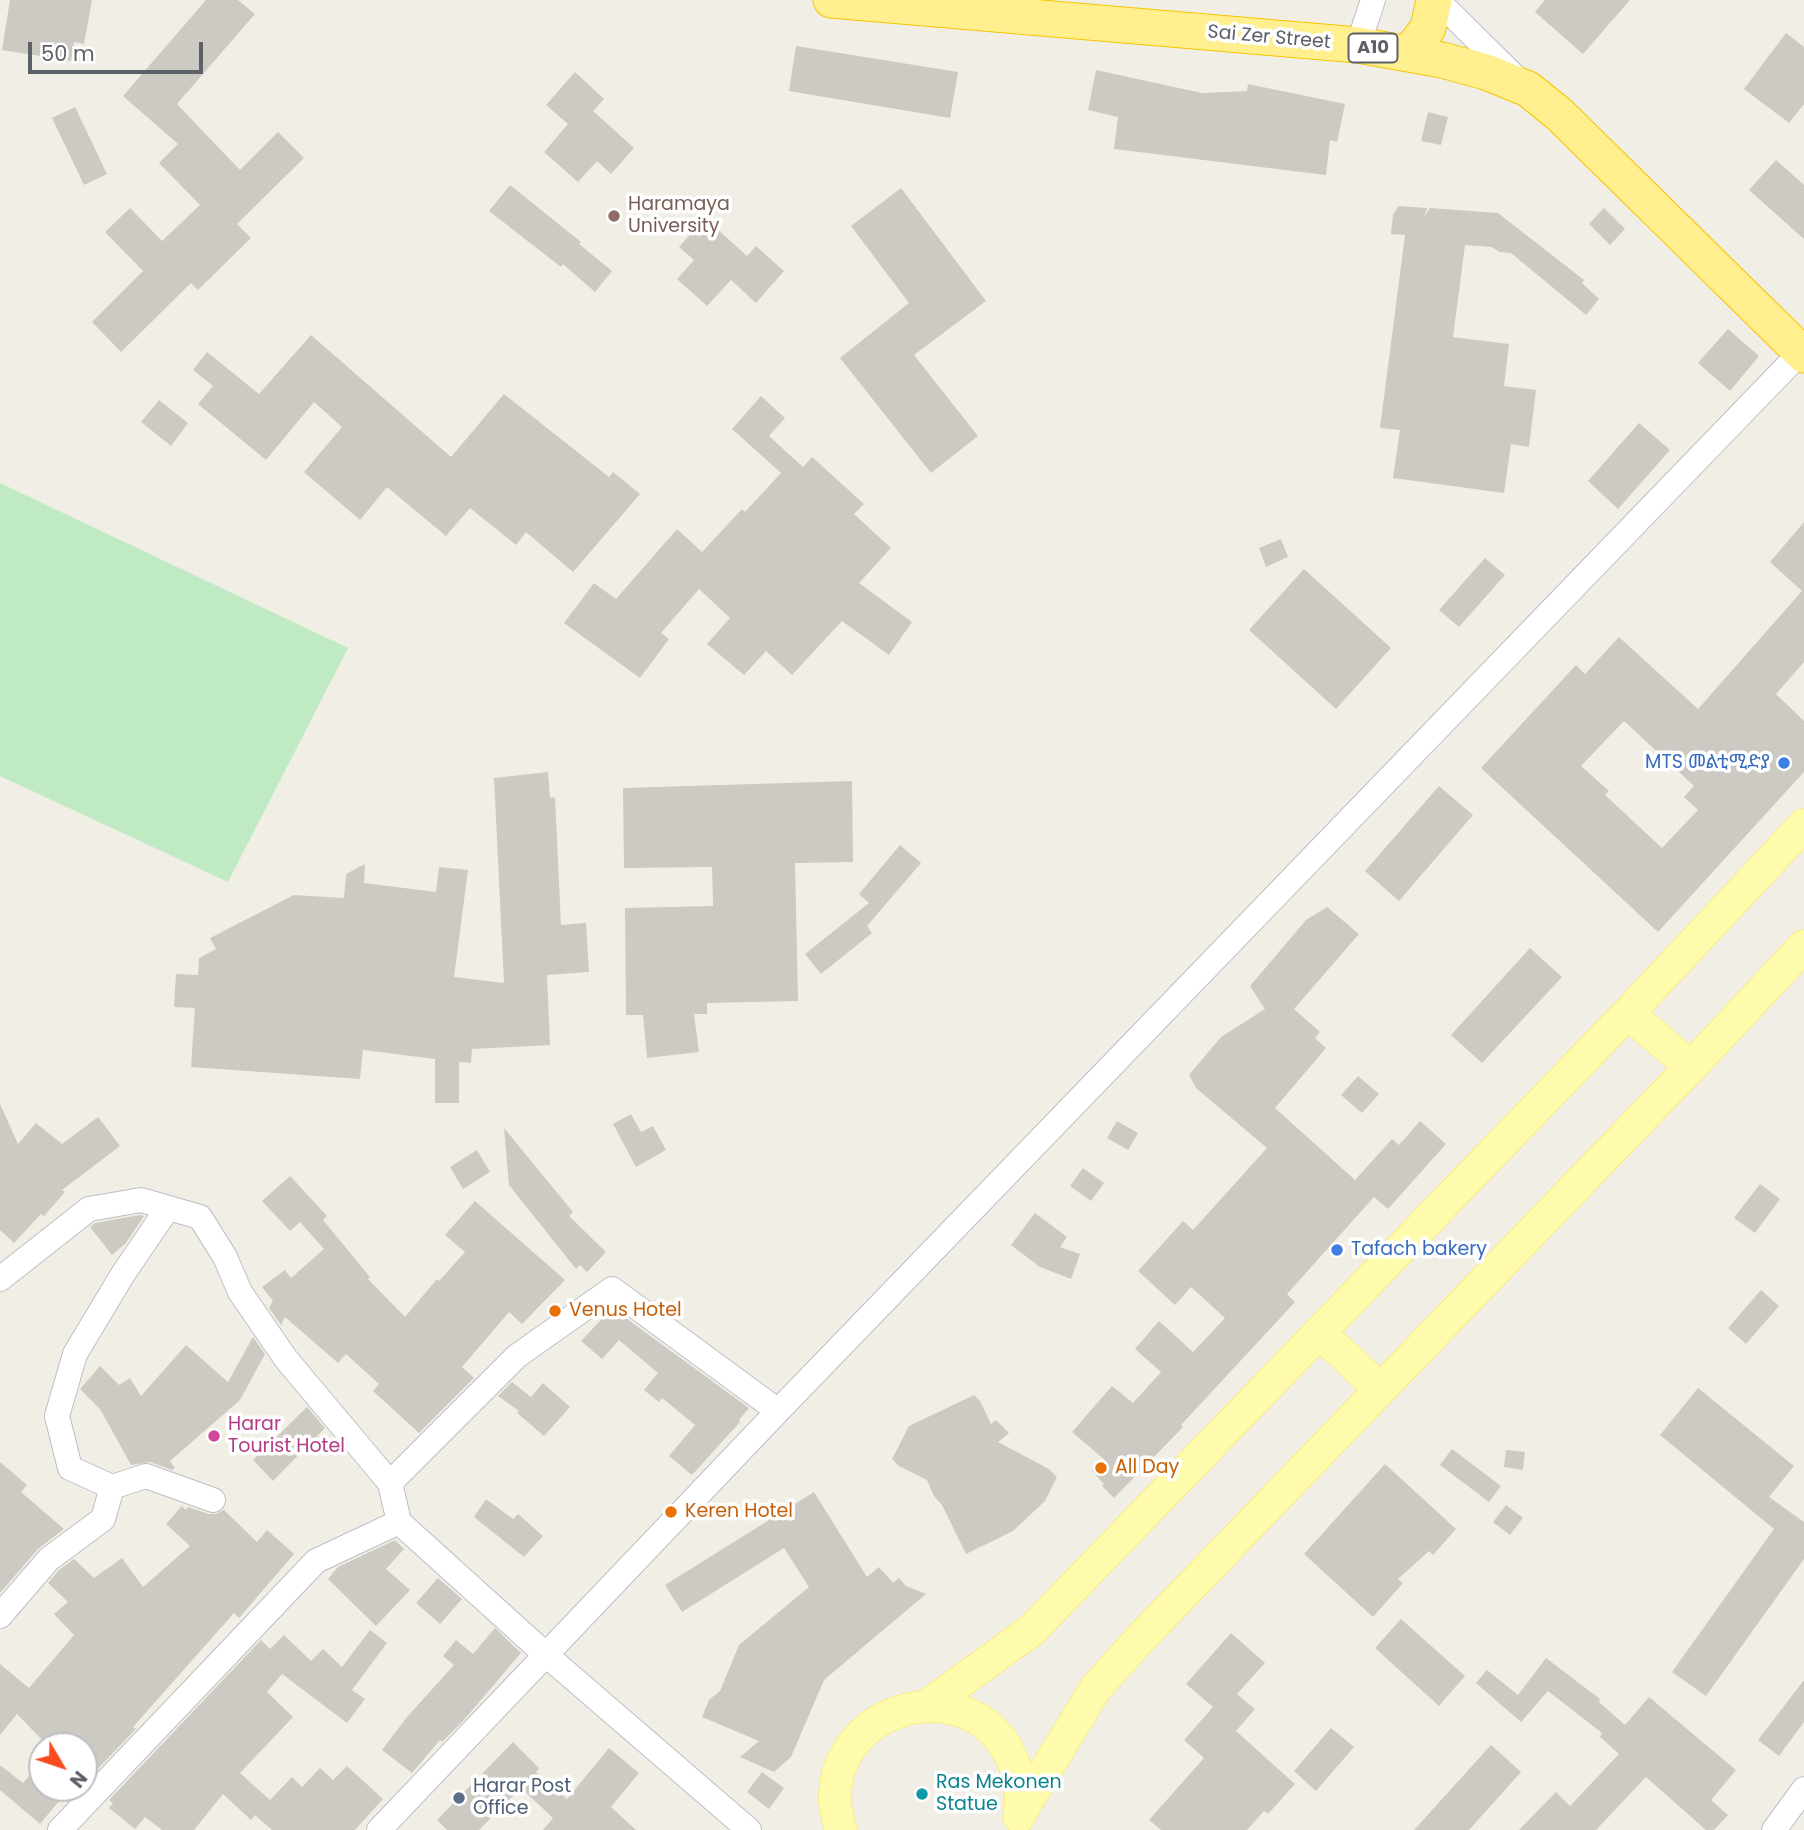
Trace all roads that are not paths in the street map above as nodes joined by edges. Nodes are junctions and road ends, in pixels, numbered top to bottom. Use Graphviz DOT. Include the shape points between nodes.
graph roads {
  1 [pos="831,0"];
  2 [pos="1373,0"];
  3 [pos="1435,0"];
  4 [pos="1358,45"];
  5 [pos="1409,53"];
  6 [pos="1528,89"];
  7 [pos="1803,354"];
  8 [pos="1804,825"];
  9 [pos="1804,946"];
  10 [pos="1628,1013"];
  11 [pos="1691,1067"];
  12 [pos="168,1208"];
  13 [pos="0,1279"];
  14 [pos="1319,1332"];
  15 [pos="1380,1389"];
  16 [pos="778,1411"];
  17 [pos="390,1483"];
  18 [pos="111,1488"];
  19 [pos="214,1500"];
  20 [pos="399,1522"];
  21 [pos="0,1616"];
  22 [pos="545,1654"];
  23 [pos="928,1705"];
  24 [pos="1804,1789"];
  25 [pos="838,1817"];
  26 [pos="1017,1821"];
  27 [pos="60,1830"];
  28 [pos="379,1830"];
  29 [pos="748,1830"];
  30 [pos="817,1830"];
  31 [pos="1774,1830"];
  1 -- 4 [label="highway, Sai Zer Street / A10"];
  2 -- 4 [label="street"];
  3 -- 5 [label="highway" via="1428,28"];
  3 -- 6 [label="street"];
  4 -- 5 [label="highway, Sai Zer Street / A10"];
  5 -- 6 [label="highway, Sai Zer Street / A10" via="1486,72"];
  6 -- 7 [label="highway, Sai Zer Street / A10" via="1559,114"];
  7 -- 16 [label="street"];
  8 -- 10 [label="main road"];
  9 -- 11 [label="main road"];
  10 -- 11 [label="main road"];
  10 -- 14 [label="main road"];
  11 -- 15 [label="main road"];
  12 -- 13 [label="street" via="141,1199 89,1209"];
  12 -- 17 [label="street" via="200,1217 240,1292 286,1359"];
  12 -- 18 [label="street" via="75,1354 57,1416 70,1468"];
  14 -- 15 [label="main road"];
  14 -- 23 [label="main road" via="1032,1630"];
  15 -- 26 [label="main road" via="1095,1689"];
  16 -- 17 [label="street" via="612,1289 517,1356"];
  16 -- 22 [label="street"];
  17 -- 20 [label="street"];
  18 -- 19 [label="street" via="146,1476"];
  18 -- 21 [label="street" via="103,1519 49,1559"];
  20 -- 22 [label="street"];
  20 -- 27 [label="street" via="316,1561"];
  22 -- 28 [label="street"];
  22 -- 29 [label="street"];
  23 -- 25 [label="main road" via="896,1711 871,1726 851,1747 839,1774"];
  23 -- 26 [label="main road" via="960,1711 988,1726 1009,1751 1020,1781"];
  24 -- 31 [label="street"];
  25 -- 30 [label="main road"];
}
